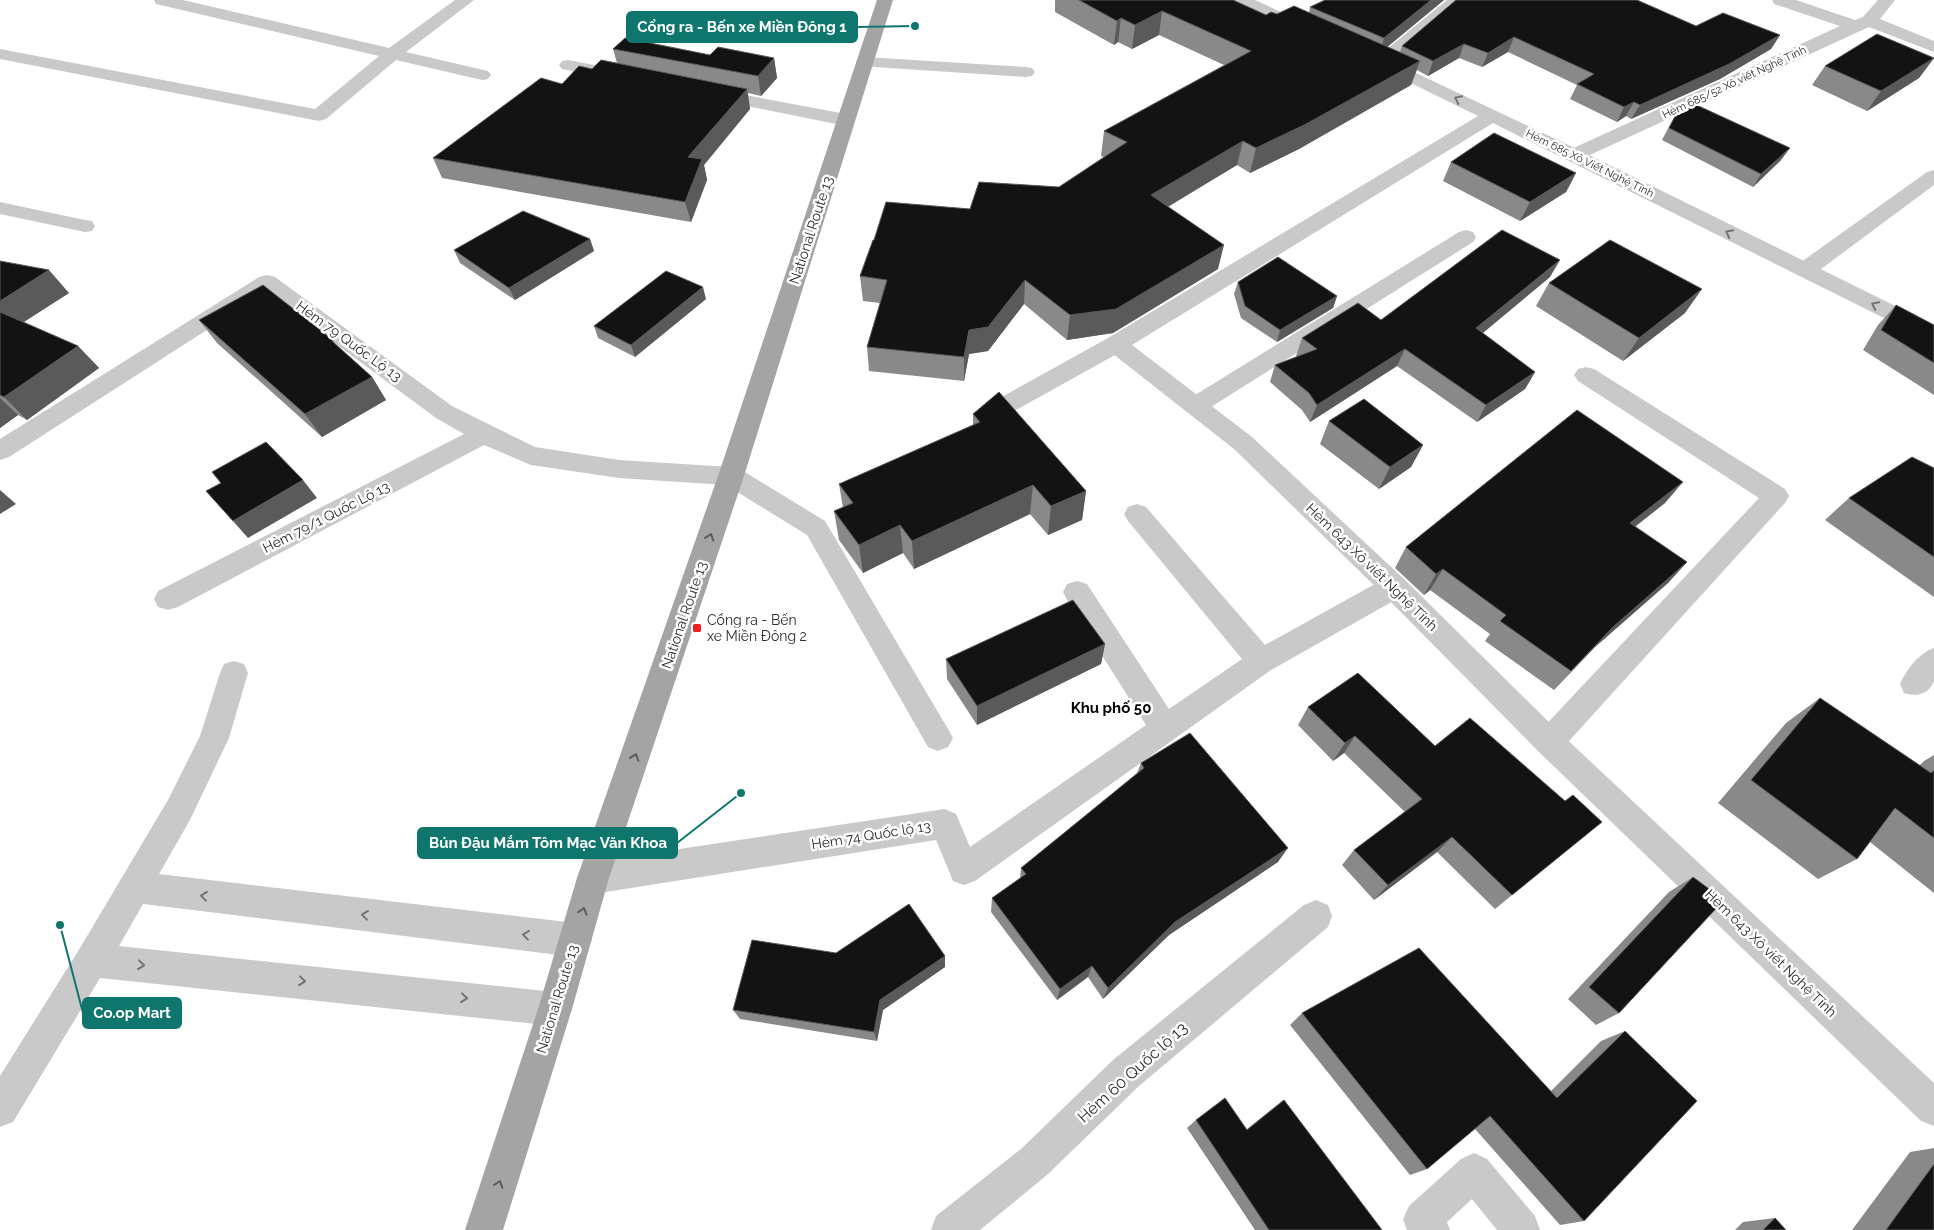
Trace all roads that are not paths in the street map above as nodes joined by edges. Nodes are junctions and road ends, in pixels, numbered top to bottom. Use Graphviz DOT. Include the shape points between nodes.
graph roads {
  1 [pos="162,0"];
  2 [pos="465,0"];
  3 [pos="885,0"];
  4 [pos="1242,0"];
  5 [pos="1457,0"];
  6 [pos="1780,0"];
  7 [pos="1887,0"];
  8 [pos="1862,24"];
  9 [pos="1321,37"];
  10 [pos="1934,47"];
  11 [pos="0,54"];
  12 [pos="392,54"];
  13 [pos="865,62"];
  14 [pos="568,65"];
  15 [pos="1026,72"];
  16 [pos="482,74"];
  17 [pos="635,78"];
  18 [pos="692,90"];
  19 [pos="1492,116"];
  20 [pos="846,120"];
  21 [pos="1574,155"];
  22 [pos="1934,176"];
  23 [pos="0,208"];
  24 [pos="85,226"];
  25 [pos="1466,237"];
  26 [pos="1804,270"];
  27 [pos="1934,334"];
  28 [pos="1116,344"];
  29 [pos="1586,375"];
  30 [pos="1006,405"];
  31 [pos="1196,406"];
  32 [pos="484,434"];
  33 [pos="0,451"];
  34 [pos="731,476"];
  35 [pos="1137,514"];
  36 [pos="1394,586"];
  37 [pos="1077,592"];
  38 [pos="168,599"];
  39 [pos="1261,660"];
  40 [pos="1934,660"];
  41 [pos="234,673"];
  42 [pos="1914,684"];
  43 [pos="1166,729"];
  44 [pos="938,738"];
  45 [pos="1549,742"];
  46 [pos="593,878"];
  47 [pos="134,887"];
  48 [pos="1316,916"];
  49 [pos="575,940"];
  50 [pos="92,960"];
  51 [pos="554,1009"];
  52 [pos="1934,1108"];
  53 [pos="0,1109"];
  54 [pos="484,1230"];
  55 [pos="950,1230"];
  56 [pos="1431,1230"];
  57 [pos="1521,1230"];
  1 -- 12 [label="street"];
  2 -- 12 [label="street"];
  3 -- 13 [label="main road, National Route 13"];
  4 -- 9 [label="street"];
  19 -- 5 [label="street, Hẻm 685 Xô Viết Nghệ Tĩnh, one-way" via="1373,58"];
  6 -- 8 [label="street"];
  7 -- 8 [label="street, Hẻm 685/52 Xô viết Nghệ Tĩnh"];
  8 -- 10 [label="street"];
  8 -- 21 [label="street, Hẻm 685/52 Xô viết Nghệ Tĩnh"];
  11 -- 12 [label="street" via="319,116"];
  12 -- 16 [label="street"];
  13 -- 15 [label="street"];
  13 -- 20 [label="main road, National Route 13"];
  14 -- 17 [label="street"];
  18 -- 20 [label="street"];
  19 -- 21 [label="street, Hẻm 685 Xô Viết Nghệ Tĩnh"];
  19 -- 28 [label="street"];
  20 -- 34 [label="main road, National Route 13"];
  26 -- 21 [label="street, Hẻm 685 Xô Viết Nghệ Tĩnh, one-way"];
  22 -- 26 [label="street"];
  23 -- 24 [label="street"];
  25 -- 31 [label="street"];
  27 -- 26 [label="street, Hẻm 685 Xô Viết Nghệ Tĩnh, one-way"];
  28 -- 30 [label="street"];
  28 -- 31 [label="street, Hẻm 643 Xô viết Nghệ Tĩnh"];
  29 -- 45 [label="street" via="1776,496"];
  31 -- 36 [label="street, Hẻm 643 Xô viết Nghệ Tĩnh" via="1243,443"];
  32 -- 33 [label="street, Hẻm 79 Quốc Lộ 13" via="444,412 266,282"];
  32 -- 34 [label="street, Hẻm 79 Quốc Lộ 13" via="531,456 619,469"];
  32 -- 38 [label="street, Hẻm 79/1 Quốc Lộ 13"];
  34 -- 44 [label="street" via="816,528"];
  46 -- 34 [label="main road, National Route 13, one-way"];
  35 -- 39 [label="street"];
  36 -- 39 [label="street"];
  36 -- 45 [label="street, Hẻm 643 Xô viết Nghệ Tĩnh"];
  37 -- 43 [label="street"];
  39 -- 43 [label="street"];
  40 -- 42 [label="street"];
  41 -- 47 [label="street" via="214,738 179,810"];
  43 -- 46 [label="street, Hẻm 74 Quốc lộ 13" via="964,870 945,824"];
  45 -- 52 [label="street, Hẻm 643 Xô viết Nghệ Tĩnh"];
  49 -- 46 [label="main road, National Route 13, one-way"];
  49 -- 47 [label="street, one-way"];
  47 -- 50 [label="street"];
  48 -- 55 [label="street, Hẻm 60 Quốc lộ 13" via="1126,1073 1034,1162"];
  49 -- 51 [label="main road, National Route 13"];
  50 -- 51 [label="street, one-way"];
  50 -- 53 [label="street"];
  54 -- 51 [label="main road, National Route 13, one-way"];
  56 -- 57 [label="street" via="1422,1219 1474,1172"];
}
